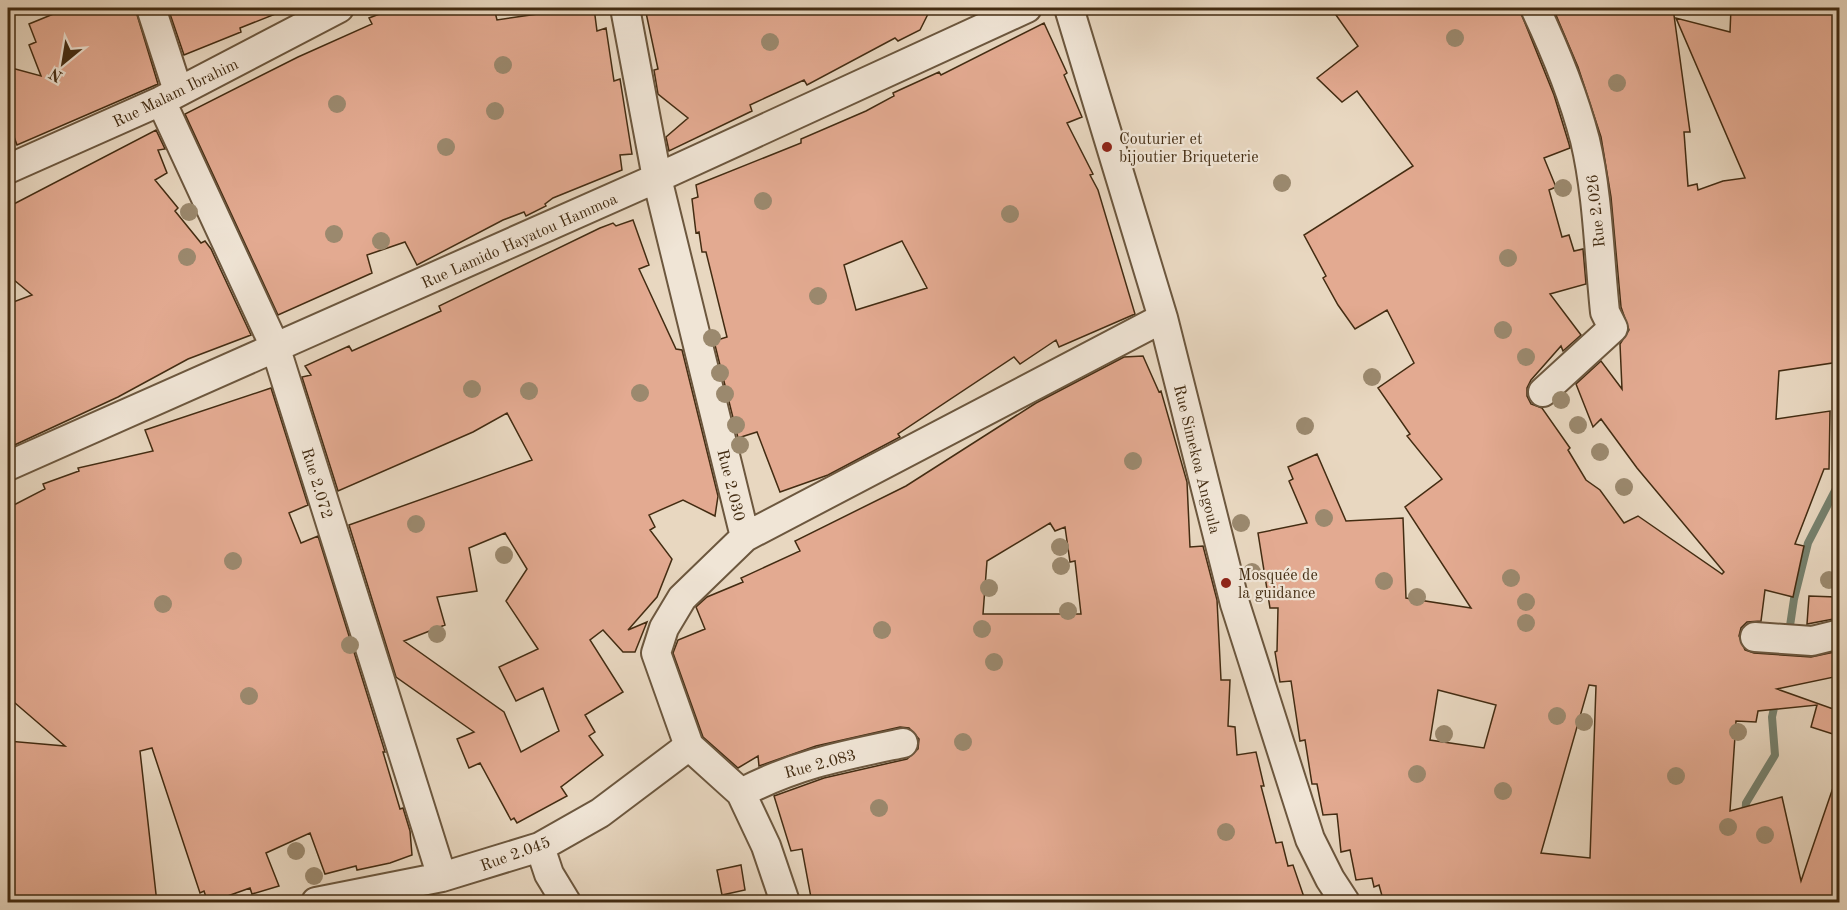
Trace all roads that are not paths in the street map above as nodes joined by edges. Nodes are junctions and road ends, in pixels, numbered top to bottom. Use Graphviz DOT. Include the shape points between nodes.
graph roads {
  1 [pos="151,8"];
  2 [pos="339,8"];
  3 [pos="626,8"];
  4 [pos="1027,8"];
  5 [pos="1069,8"];
  6 [pos="1535,8"];
  7 [pos="169,96"];
  8 [pos="8,169"];
  9 [pos="657,178"];
  10 [pos="1163,318"];
  11 [pos="276,349"];
  12 [pos="1543,392"];
  13 [pos="8,466"];
  14 [pos="745,537"];
  15 [pos="1839,634"];
  16 [pos="1755,637"];
  17 [pos="903,743"];
  18 [pos="689,746"];
  19 [pos="741,794"];
  20 [pos="540,847"];
  21 [pos="442,877"];
  22 [pos="316,903"];
  23 [pos="566,903"];
  24 [pos="785,903"];
  25 [pos="1346,903"];
  1 -- 7 [label="street, Rue 2.072"];
  2 -- 7 [label="street, Rue Malam Ibrahim"];
  3 -- 9 [label="street, Rue 2.030"];
  4 -- 9 [label="street, Rue Lamido Hayatou Hammoa"];
  5 -- 10 [label="street, Rue Simekoa Angoula"];
  6 -- 12 [label="street, Rue 2.026" via="1566,79 1584,139 1605,312 1613,328"];
  7 -- 8 [label="street, Rue Malam Ibrahim"];
  7 -- 11 [label="street, Rue 2.072"];
  9 -- 11 [label="street, Rue Lamido Hayatou Hammoa"];
  9 -- 14 [label="street, Rue 2.030"];
  10 -- 14 [label="street"];
  10 -- 25 [label="street, Rue Simekoa Angoula" via="1235,604 1310,839"];
  11 -- 13 [label="street, Rue Lamido Hayatou Hammoa"];
  11 -- 21 [label="street, Rue 2.072"];
  14 -- 18 [label="street, Rue 2.030" via="682,598 664,628 656,653"];
  15 -- 16 [label="street" via="1812,641"];
  17 -- 19 [label="street, Rue 2.083" via="814,762 778,774"];
  18 -- 19 [label="street, Rue 2.030"];
  18 -- 20 [label="street, Rue 2.045" via="600,813"];
  19 -- 24 [label="street, Rue 2.030" via="766,846"];
  20 -- 21 [label="street, Rue 2.045"];
  20 -- 23 [label="street" via="549,874"];
  21 -- 22 [label="street, Rue 2.045"];
}
